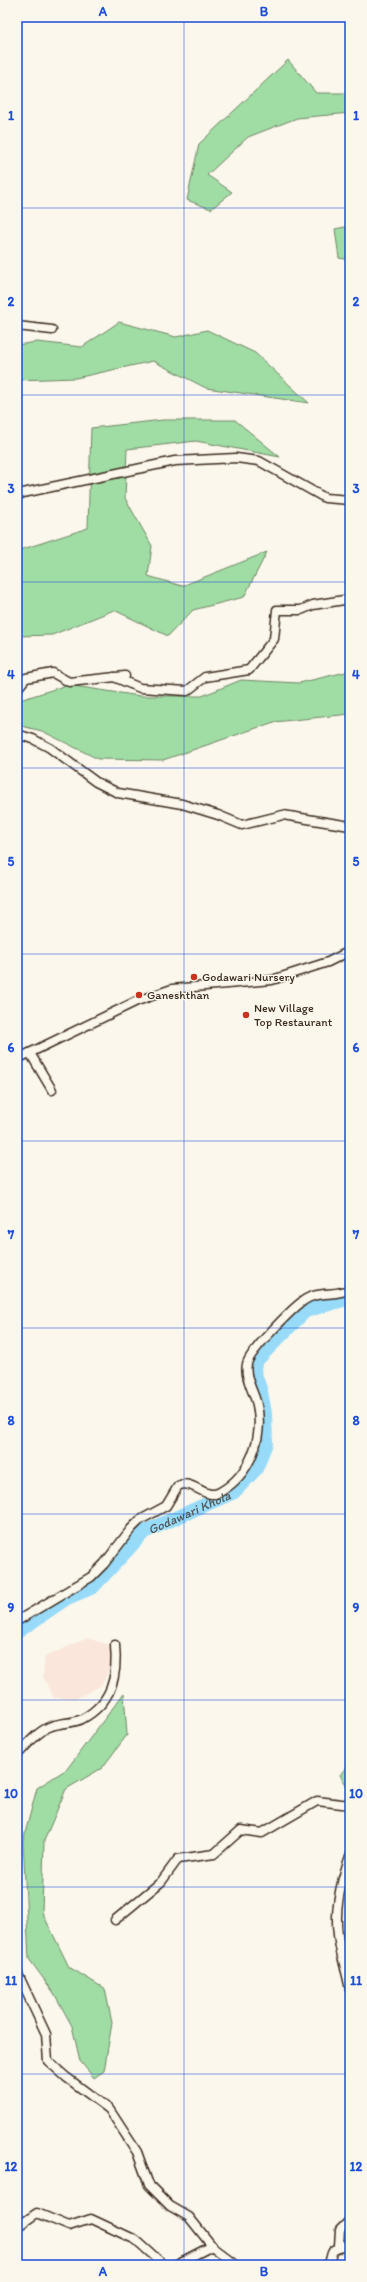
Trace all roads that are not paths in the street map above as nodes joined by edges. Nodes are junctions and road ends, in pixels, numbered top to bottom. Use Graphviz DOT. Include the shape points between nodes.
graph roads {
  1 [pos="17,326"];
  2 [pos="52,330"];
  3 [pos="17,496"];
  4 [pos="350,500"];
  5 [pos="350,599"];
  6 [pos="125,676"];
  7 [pos="114,677"];
  8 [pos="17,689"];
  9 [pos="17,734"];
  10 [pos="350,826"];
  11 [pos="350,951"];
  12 [pos="30,1053"];
  13 [pos="17,1059"];
  14 [pos="52,1090"];
  15 [pos="350,1289"];
  16 [pos="17,1621"];
  17 [pos="115,1645"];
  18 [pos="17,1755"];
  19 [pos="350,1805"];
  20 [pos="350,1856"];
  21 [pos="115,1920"];
  22 [pos="17,1972"];
  23 [pos="350,1990"];
  24 [pos="350,2220"];
  25 [pos="17,2227"];
  26 [pos="212,2246"];
  27 [pos="349,2248"];
  28 [pos="164,2265"];
  29 [pos="175,2265"];
  30 [pos="236,2265"];
  31 [pos="328,2265"];
  1 -- 2 [label="street"];
  3 -- 4 [label="street" via="176,461 236,458 259,461 324,498"];
  5 -- 7 [label="street" via="313,605 301,610 277,610 274,639 249,670 205,677 187,691 140,688"];
  6 -- 7 [label="street"];
  7 -- 8 [label="street" via="69,682 53,673 26,678"];
  9 -- 10 [label="street" via="50,748 96,782 118,793 182,804 242,825 283,815"];
  11 -- 12 [label="street" via="328,962 272,980 172,989 137,1001"];
  12 -- 13 [label="street"];
  12 -- 14 [label="street"];
  15 -- 16 [label="street" via="305,1300 251,1353 246,1368 257,1406 257,1437 252,1456 237,1480 214,1494 207,1494 189,1484 178,1486 166,1506 140,1520 91,1577"];
  17 -- 18 [label="street" via="113,1686 100,1705 82,1719 49,1727"];
  19 -- 21 [label="street" via="316,1801 262,1833 241,1830 214,1854 178,1859 161,1882"];
  20 -- 23 [label="street" via="342,1876 337,1906 338,1935"];
  22 -- 26 [label="street" via="46,2034 48,2061 109,2109 138,2152 149,2185 170,2206 189,2217"];
  24 -- 27 [label="street" via="340,2230 339,2246"];
  25 -- 28 [label="street" via="38,2213 69,2226 92,2219 136,2240"];
  26 -- 29 [label="street"];
  26 -- 30 [label="street"];
  27 -- 31 [label="street" via="335,2248 331,2252"];
}
